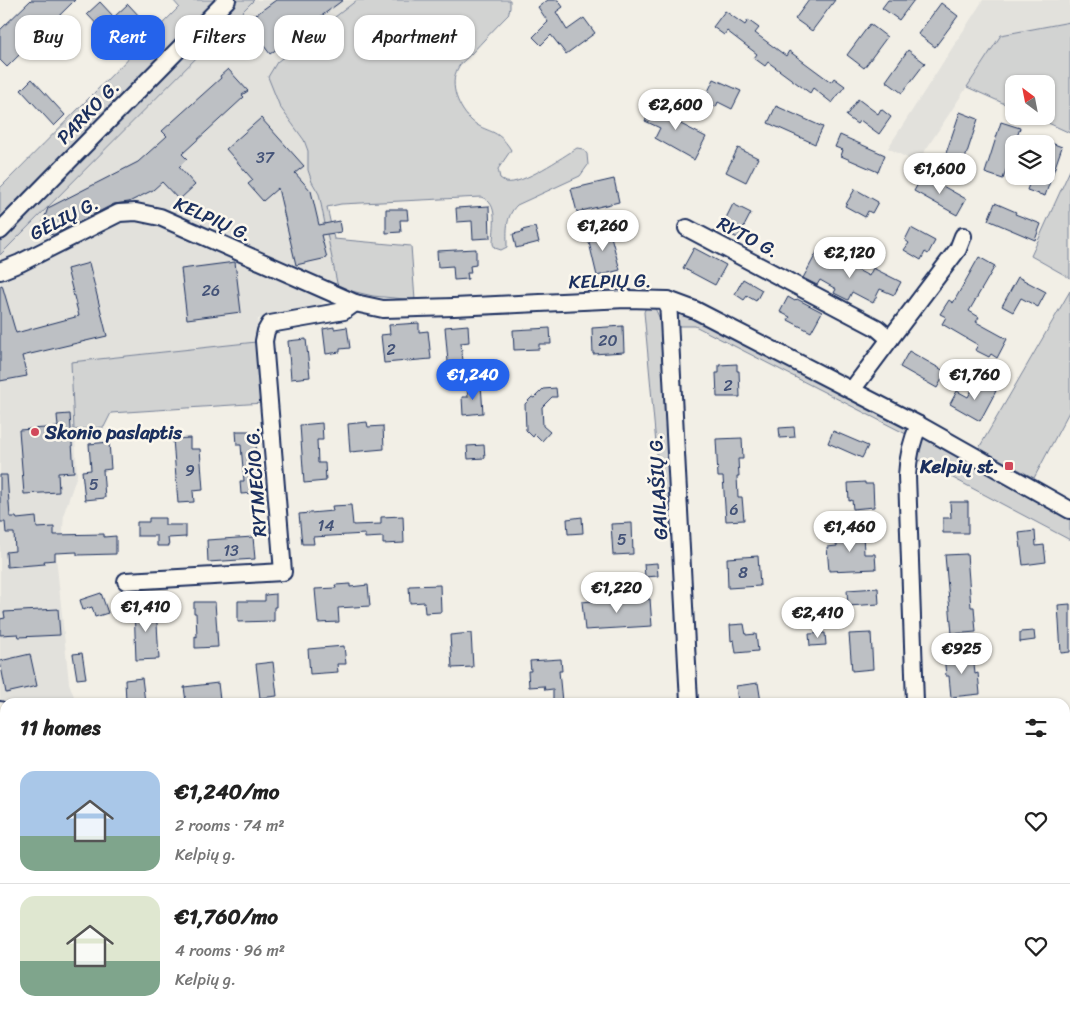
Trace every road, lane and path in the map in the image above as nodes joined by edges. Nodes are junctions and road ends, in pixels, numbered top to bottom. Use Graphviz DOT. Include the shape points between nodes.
graph roads {
  1 [pos="226,0"];
  2 [pos="119,213"];
  3 [pos="687,228"];
  4 [pos="0,231"];
  5 [pos="963,236"];
  6 [pos="0,271"];
  7 [pos="668,300"];
  8 [pos="355,303"];
  9 [pos="890,339"];
  10 [pos="852,390"];
  11 [pos="918,425"];
  12 [pos="1070,510"];
  13 [pos="126,582"];
  14 [pos="689,698"];
  15 [pos="915,698"];
  1 -- 4 [label="street, PARKO G."];
  2 -- 6 [label="street, GĖLIŲ G."];
  2 -- 8 [label="street, KELPIŲ G." via="136,212 160,217"];
  3 -- 9 [label="street, RYTO G." via="876,328"];
  5 -- 9 [label="street" via="958,249"];
  7 -- 8 [label="street, KELPIŲ G." via="383,309"];
  7 -- 10 [label="street, KELPIŲ G." via="695,310"];
  7 -- 14 [label="street, GAILAŠIŲ G."];
  8 -- 13 [label="street, RYTMEČIO G." via="344,311 270,324 266,331 264,341 282,572"];
  9 -- 10 [label="street"];
  10 -- 11 [label="street, KELPIŲ G."];
  11 -- 12 [label="street, KELPIŲ G."];
  11 -- 15 [label="street" via="908,456 907,476"];
}
